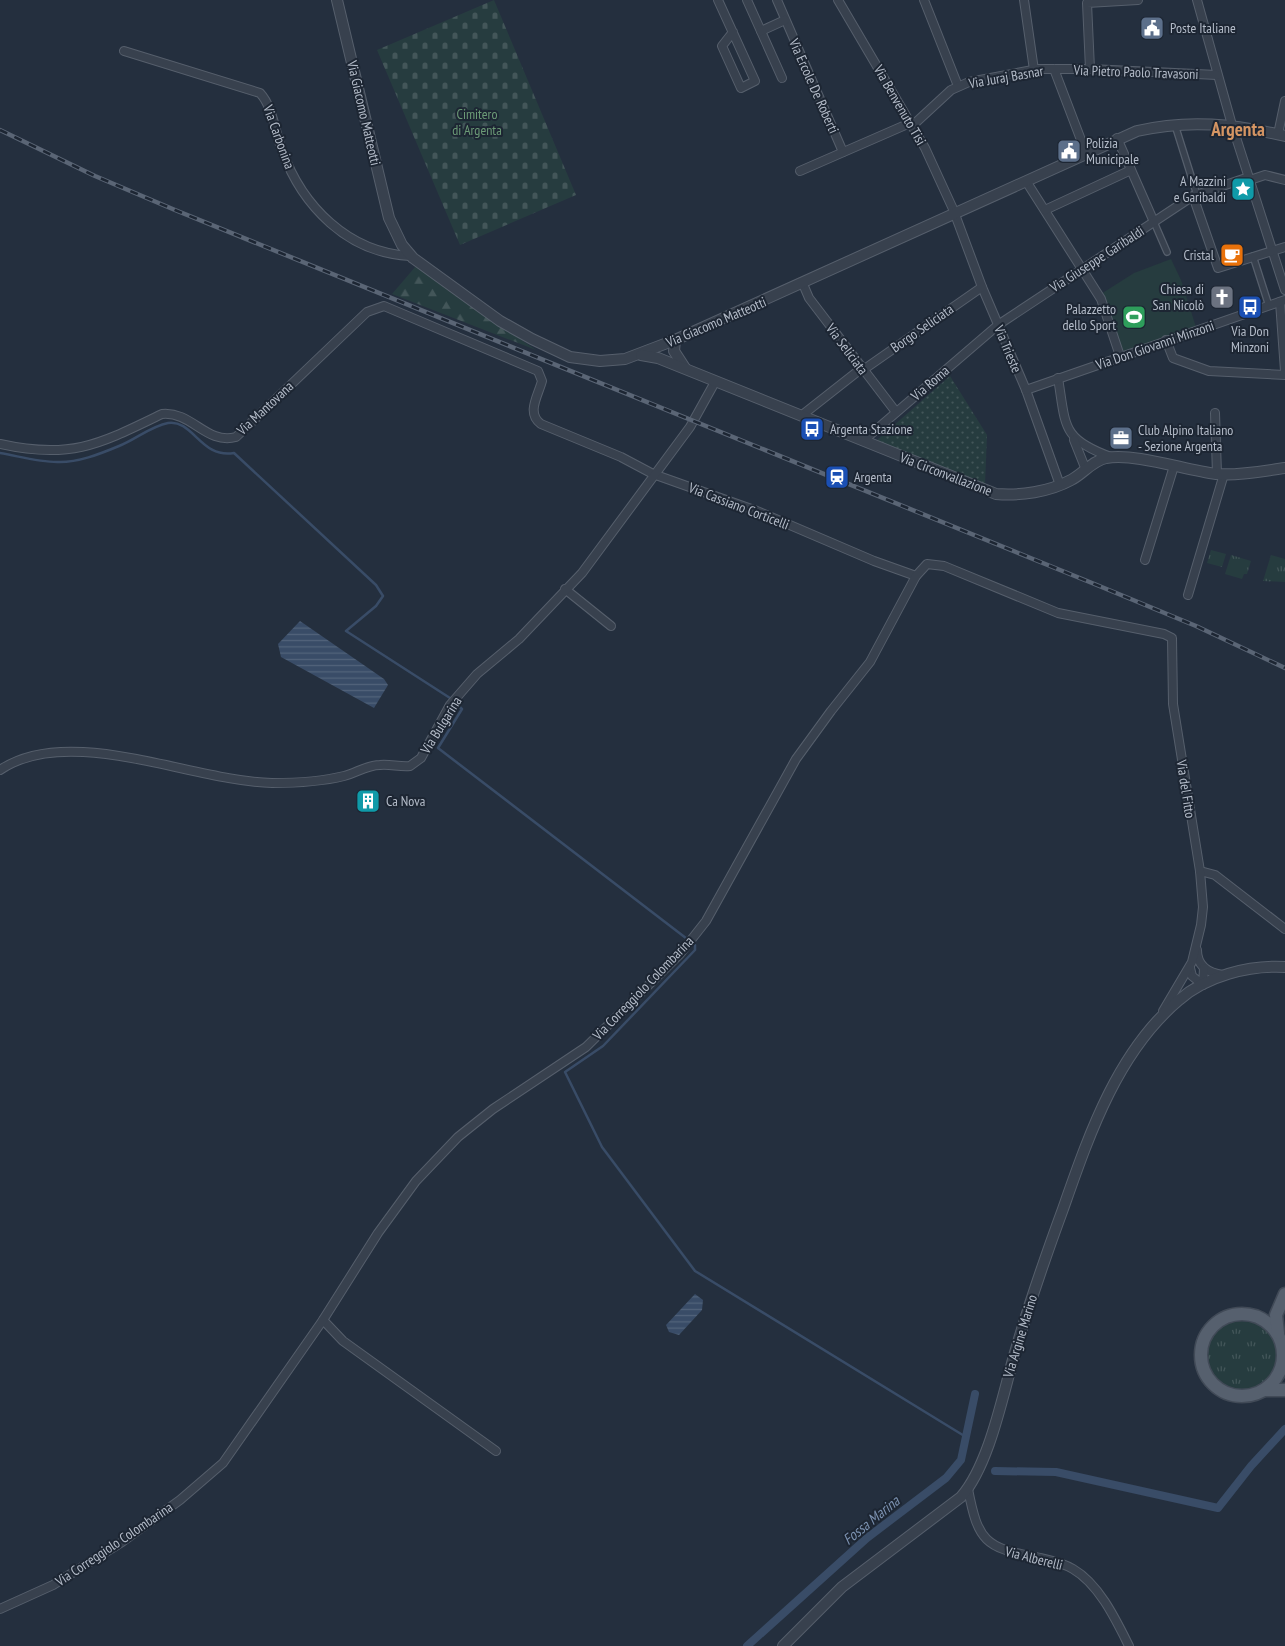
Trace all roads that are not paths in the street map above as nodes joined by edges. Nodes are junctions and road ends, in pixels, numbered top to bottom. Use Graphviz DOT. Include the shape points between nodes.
graph roads {
  1 [pos="337,0"];
  2 [pos="718,0"];
  3 [pos="748,0"];
  4 [pos="777,0"];
  5 [pos="838,0"];
  6 [pos="924,0"];
  7 [pos="1024,0"];
  8 [pos="1138,0"];
  9 [pos="1197,0"];
  10 [pos="786,20"];
  11 [pos="761,31"];
  12 [pos="733,32"];
  13 [pos="124,51"];
  14 [pos="1054,69"];
  15 [pos="1090,69"];
  16 [pos="1034,70"];
  17 [pos="1217,75"];
  18 [pos="782,78"];
  19 [pos="958,86"];
  20 [pos="1285,101"];
  21 [pos="911,124"];
  22 [pos="1232,125"];
  23 [pos="1175,126"];
  24 [pos="1281,135"];
  25 [pos="1117,138"];
  26 [pos="843,152"];
  27 [pos="1086,153"];
  28 [pos="1131,170"];
  29 [pos="800,171"];
  30 [pos="1249,179"];
  31 [pos="1285,180"];
  32 [pos="1026,181"];
  33 [pos="1195,196"];
  34 [pos="1044,210"];
  35 [pos="955,214"];
  36 [pos="1154,222"];
  37 [pos="1285,246"];
  38 [pos="1272,250"];
  39 [pos="1168,252"];
  40 [pos="410,256"];
  41 [pos="1253,256"];
  42 [pos="1082,268"];
  43 [pos="803,284"];
  44 [pos="982,287"];
  45 [pos="1285,290"];
  46 [pos="1283,301"];
  47 [pos="1269,306"];
  48 [pos="367,312"];
  49 [pos="998,325"];
  50 [pos="675,340"];
  51 [pos="1164,341"];
  52 [pos="639,354"];
  53 [pos="1120,356"];
  54 [pos="862,369"];
  55 [pos="1285,371"];
  56 [pos="1285,375"];
  57 [pos="701,377"];
  58 [pos="1058,378"];
  59 [pos="715,382"];
  60 [pos="1026,390"];
  61 [pos="896,412"];
  62 [pos="1215,413"];
  63 [pos="801,416"];
  64 [pos="1072,436"];
  65 [pos="863,442"];
  66 [pos="0,444"];
  67 [pos="1113,458"];
  68 [pos="1174,466"];
  69 [pos="1285,468"];
  70 [pos="1086,470"];
  71 [pos="653,474"];
  72 [pos="1220,474"];
  73 [pos="1060,485"];
  74 [pos="1145,560"];
  75 [pos="916,576"];
  76 [pos="565,590"];
  77 [pos="1188,595"];
  78 [pos="611,626"];
  79 [pos="0,770"];
  80 [pos="1200,871"];
  81 [pos="1285,929"];
  82 [pos="1197,946"];
  83 [pos="1285,967"];
  84 [pos="1190,968"];
  85 [pos="1204,968"];
  86 [pos="1225,976"];
  87 [pos="1203,985"];
  88 [pos="1155,1023"];
  89 [pos="1285,1293"];
  90 [pos="1253,1316"];
  91 [pos="323,1320"];
  92 [pos="1278,1336"];
  93 [pos="1283,1372"];
  94 [pos="1264,1390"];
  95 [pos="1285,1390"];
  96 [pos="496,1451"];
  97 [pos="968,1489"];
  98 [pos="0,1609"];
  99 [pos="783,1646"];
  100 [pos="1129,1646"];
  1 -- 40 [label="street, Via Giacomo Matteotti" via="389,218"];
  2 -- 12 [label="street"];
  3 -- 11 [label="street, Via Ercole De Roberti"];
  4 -- 10 [label="street, Via Ercole De Roberti"];
  5 -- 21 [label="street, Via Benvenuto Tisi"];
  6 -- 19 [label="street"];
  7 -- 16 [label="street"];
  8 -- 15 [label="street" via="1088,3"];
  9 -- 17 [label="street"];
  10 -- 11 [label="street"];
  10 -- 26 [label="street, Via Ercole De Roberti"];
  11 -- 18 [label="street, Via Ercole De Roberti"];
  12 -- 12 [label="street" via="755,81 741,88 722,46"];
  13 -- 40 [label="street, Via Carbonina" via="260,93 268,104 282,151 297,183 318,213 342,233 371,248"];
  14 -- 15 [label="street, Via Pietro Paolo Travasoni"];
  14 -- 16 [label="street, Via Juraj Basnar"];
  14 -- 27 [label="street"];
  15 -- 17 [label="street, Via Pietro Paolo Travasoni"];
  16 -- 19 [label="street, Via Juraj Basnar"];
  17 -- 22 [label="street"];
  19 -- 21 [label="street, Via Juraj Basnar"];
  20 -- 24 [label="street"];
  21 -- 26 [label="street, Via Juraj Basnar"];
  21 -- 35 [label="street, Via Benvenuto Tisi"];
  22 -- 23 [label="street, Via Giacomo Matteotti"];
  22 -- 24 [label="street, Via Giacomo Matteotti"];
  22 -- 30 [label="street"];
  23 -- 25 [label="street, Via Giacomo Matteotti" via="1137,131"];
  23 -- 33 [label="street"];
  25 -- 27 [label="street, Via Giacomo Matteotti"];
  25 -- 28 [label="street"];
  26 -- 29 [label="street, Via Juraj Basnar"];
  27 -- 32 [label="street, Via Giacomo Matteotti"];
  28 -- 34 [label="street"];
  28 -- 36 [label="street"];
  30 -- 31 [label="street, Via Giuseppe Garibaldi" via="1265,175"];
  30 -- 33 [label="street, Via Giuseppe Garibaldi"];
  30 -- 38 [label="street"];
  32 -- 34 [label="street"];
  32 -- 35 [label="street, Via Giacomo Matteotti"];
  33 -- 36 [label="street, Via Giuseppe Garibaldi"];
  33 -- 41 [label="street" via="1218,268"];
  34 -- 42 [label="street"];
  35 -- 43 [label="street, Via Giacomo Matteotti"];
  35 -- 44 [label="street, Via Trieste"];
  36 -- 39 [label="street"];
  36 -- 42 [label="street, Via Giuseppe Garibaldi"];
  37 -- 38 [label="street"];
  38 -- 41 [label="street"];
  38 -- 45 [label="street"];
  40 -- 52 [label="street, Via Giacomo Matteotti" via="500,320 562,353 578,359 600,361"];
  41 -- 47 [label="street"];
  42 -- 49 [label="street, Via Giuseppe Garibaldi"];
  42 -- 53 [label="street" via="1105,308"];
  43 -- 50 [label="street, Via Giacomo Matteotti"];
  43 -- 54 [label="street, Via Seliciata" via="809,298"];
  44 -- 49 [label="street, Via Trieste"];
  44 -- 54 [label="street, Borgo Seliciata"];
  46 -- 47 [label="street, Via Don Giovanni Minzoni"];
  46 -- 55 [label="street"];
  47 -- 51 [label="street, Via Don Giovanni Minzoni"];
  48 -- 66 [label="street, Via Mantovana" via="236,437 225,440 173,413 162,414 92,446 36,450"];
  48 -- 71 [label="street, Via Cassiano Corticelli" via="379,306 388,307 538,371 542,381 533,409 536,420"];
  49 -- 60 [label="street, Via Trieste"];
  49 -- 61 [label="street, Via Roma"];
  50 -- 52 [label="street, Via Giacomo Matteotti"];
  50 -- 57 [label="street, Via Circonvallazione" via="673,348 679,360 687,370"];
  51 -- 53 [label="street, Via Don Giovanni Minzoni"];
  51 -- 56 [label="street" via="1173,358 1209,371"];
  52 -- 57 [label="street, Via Circonvallazione" via="658,358"];
  53 -- 58 [label="street, Via Don Giovanni Minzoni"];
  54 -- 61 [label="street, Via Seliciata"];
  54 -- 63 [label="street, Borgo Seliciata"];
  57 -- 59 [label="street, Via Circonvallazione"];
  58 -- 60 [label="street, Via Don Giovanni Minzoni"];
  58 -- 64 [label="street" via="1066,423"];
  59 -- 63 [label="street, Via Circonvallazione"];
  59 -- 71 [label="street, Via Bulgarina" via="700,413"];
  60 -- 73 [label="street, Via Trieste"];
  61 -- 65 [label="street, Via Roma"];
  62 -- 72 [label="street"];
  63 -- 65 [label="street, Via Circonvallazione"];
  64 -- 67 [label="street" via="1086,447"];
  64 -- 70 [label="street"];
  65 -- 73 [label="street, Via Circonvallazione" via="996,494 1014,495"];
  67 -- 68 [label="street, Via Circonvallazione"];
  67 -- 70 [label="street, Via Circonvallazione" via="1097,461"];
  68 -- 72 [label="street, Via Circonvallazione"];
  68 -- 74 [label="street"];
  69 -- 72 [label="street, Via Circonvallazione"];
  70 -- 73 [label="street, Via Circonvallazione"];
  71 -- 75 [label="street, Via Cassiano Corticelli" via="757,511"];
  71 -- 76 [label="street, Via Bulgarina" via="582,573"];
  72 -- 77 [label="street"];
  75 -- 80 [label="street, Via del Fitto" via="927,564 937,564 1058,613 1168,635 1173,642 1172,690 1176,728"];
  75 -- 91 [label="street, Via Correggiolo Colombarina" via="870,662 796,760 706,921 691,940 586,1047 493,1109 458,1138 411,1189 378,1233"];
  76 -- 78 [label="street"];
  76 -- 79 [label="street, Via Bulgarina" via="519,639 477,674 454,702 421,758 410,766 379,765 304,783 244,782 105,754 69,751 41,753 10,763"];
  80 -- 81 [label="street" via="1215,875"];
  80 -- 82 [label="street, Via del Fitto" via="1203,907"];
  82 -- 84 [label="street, Via del Fitto"];
  82 -- 85 [label="street, Via del Fitto" via="1198,959"];
  83 -- 86 [label="street" via="1261,968"];
  84 -- 87 [label="street" via="1192,976"];
  84 -- 88 [label="street, Via del Fitto"];
  85 -- 86 [label="street"];
  85 -- 87 [label="street, Via del Fitto"];
  86 -- 87 [label="street"];
  87 -- 88 [label="street, Via Argine Marino" via="1178,1000"];
  88 -- 97 [label="street, Via Argine Marino" via="1124,1067 1103,1105 1080,1161 1024,1322 983,1458"];
  89 -- 90 [label="main road" via="1271,1308"];
  89 -- 92 [label="main road" via="1276,1315"];
  90 -- 92 [label="main road" via="1270,1325"];
  90 -- 94 [label="main road" via="1230,1316 1210,1328 1203,1342 1202,1365 1208,1379 1226,1394 1242,1397"];
  91 -- 96 [label="street" via="343,1341"];
  91 -- 98 [label="street, Via Correggiolo Colombarina" via="223,1463 180,1500 122,1542 53,1585"];
  92 -- 93 [label="main road" via="1283,1351"];
  93 -- 94 [label="main road"];
  94 -- 95 [label="main road"];
  97 -- 99 [label="street, Via Argine Marino" via="842,1587"];
  97 -- 100 [label="street, Via Alberelli" via="977,1526 990,1544 1000,1550 1062,1563 1074,1570 1098,1594"];
}
